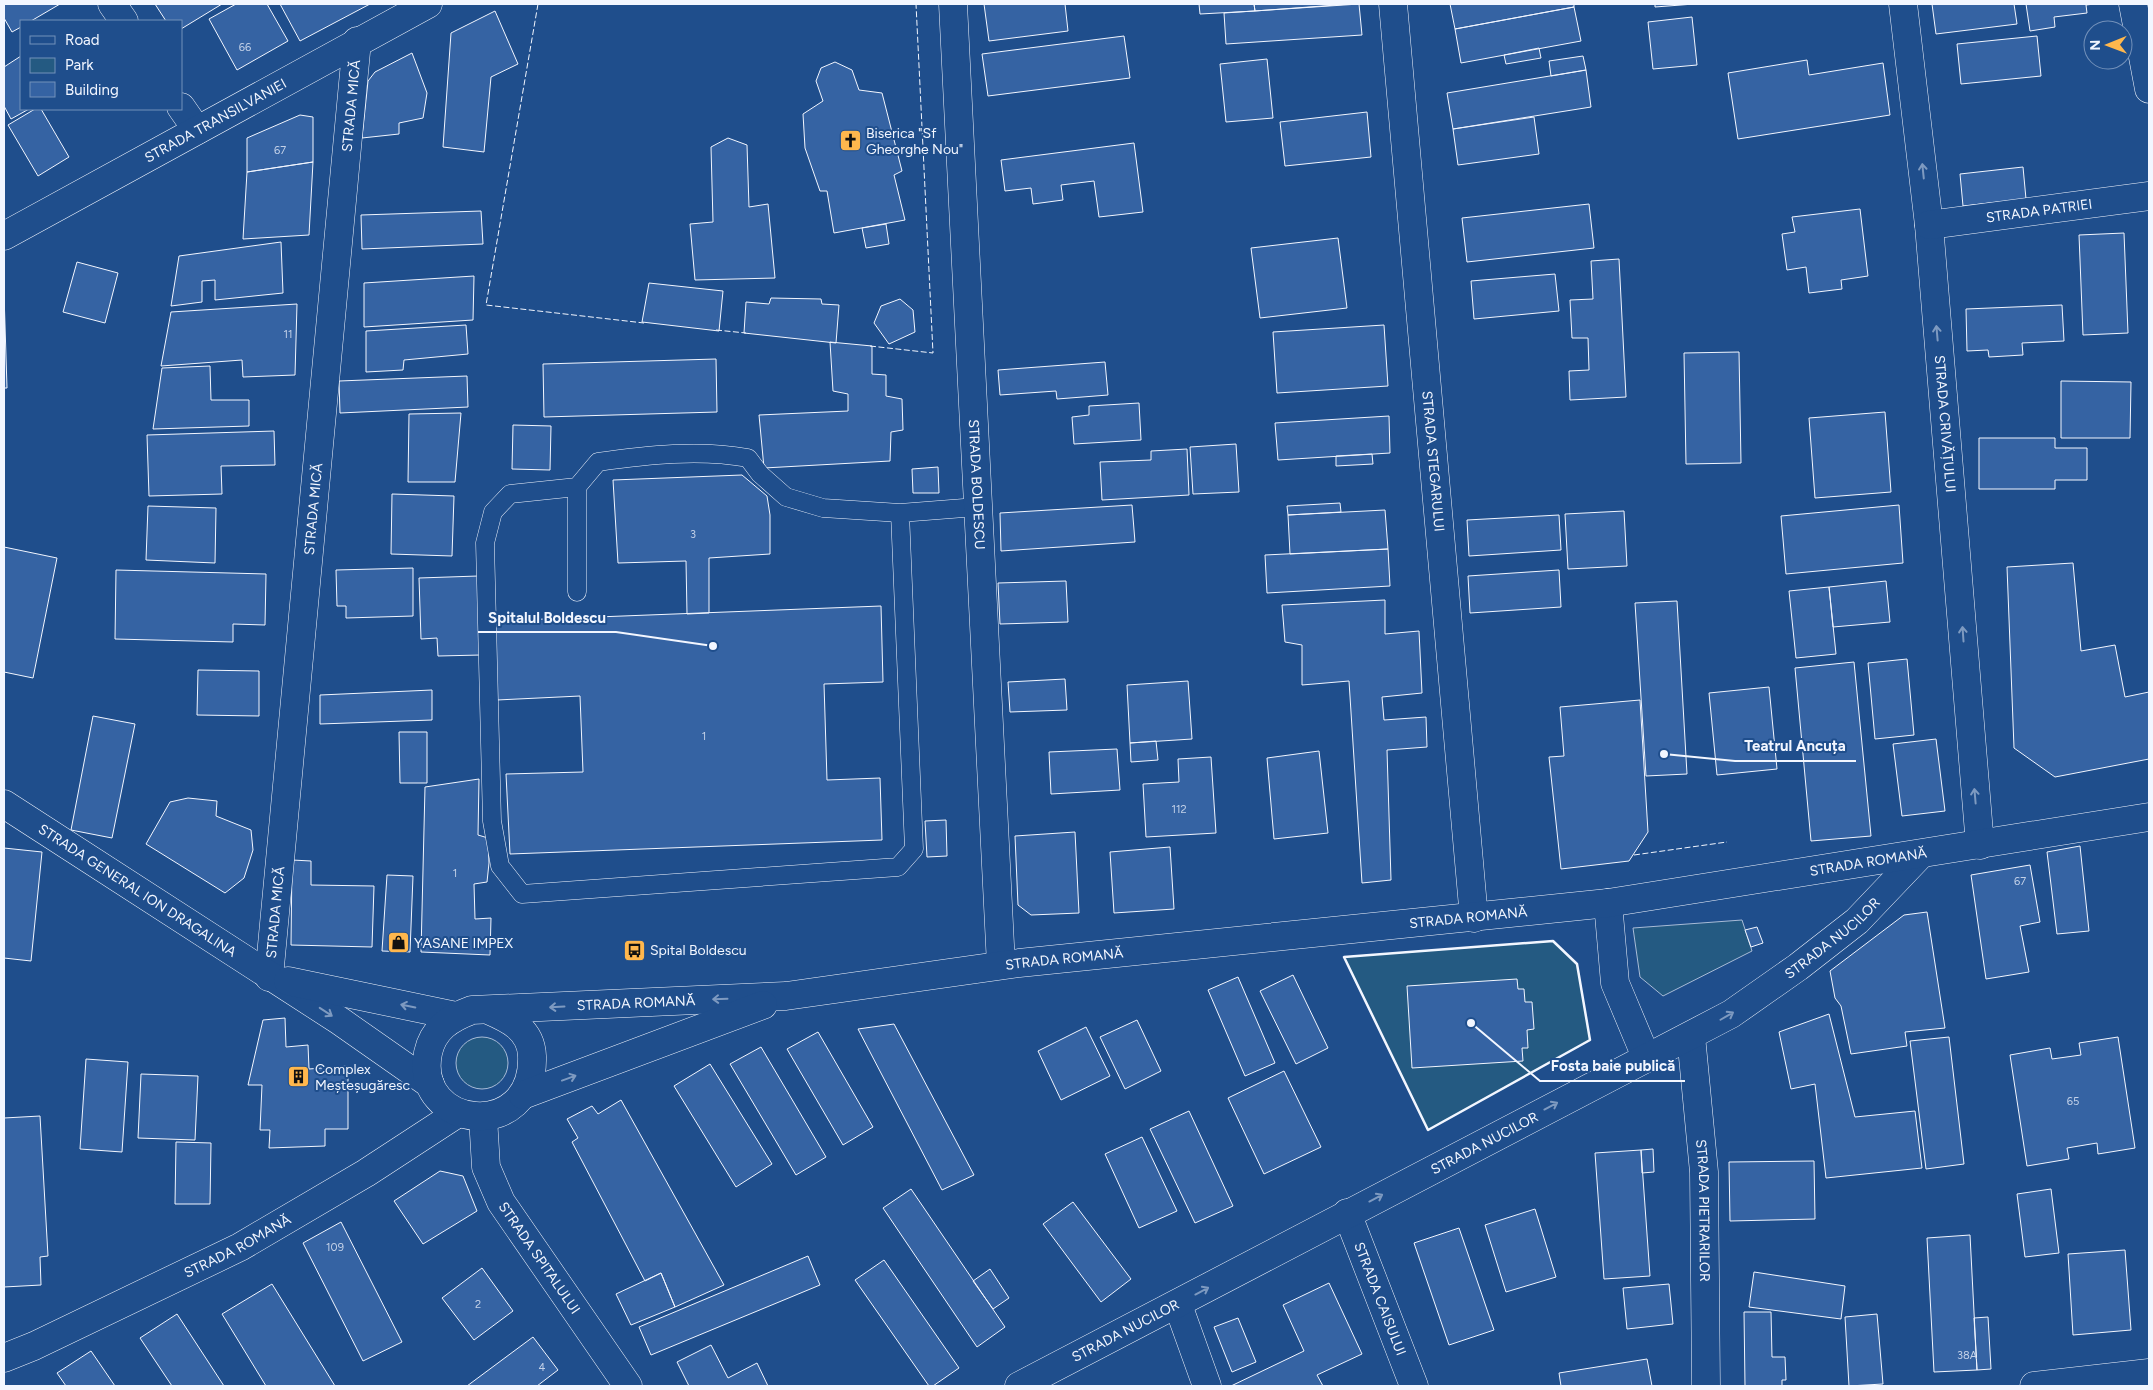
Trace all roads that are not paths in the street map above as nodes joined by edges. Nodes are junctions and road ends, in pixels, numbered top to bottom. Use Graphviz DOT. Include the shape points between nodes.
graph roads {
  1 [pos="112,4"];
  2 [pos="428,4"];
  3 [pos="953,4"];
  4 [pos="1394,4"];
  5 [pos="1903,4"];
  6 [pos="2134,4"];
  7 [pos="123,20"];
  8 [pos="357,41"];
  9 [pos="2149,89"];
  10 [pos="182,108"];
  11 [pos="197,130"];
  12 [pos="2149,196"];
  13 [pos="1929,225"];
  14 [pos="4,236"];
  15 [pos="576,487"];
  16 [pos="977,507"];
  17 [pos="900,513"];
  18 [pos="577,592"];
  19 [pos="4,804"];
  20 [pos="2149,818"];
  21 [pos="1980,844"];
  22 [pos="1919,856"];
  23 [pos="1608,904"];
  24 [pos="1474,918"];
  25 [pos="1001,965"];
  26 [pos="270,977"];
  27 [pos="786,996"];
  28 [pos="488,1010"];
  29 [pos="456,1016"];
  30 [pos="1691,1036"];
  31 [pos="1646,1057"];
  32 [pos="430,1084"];
  33 [pos="523,1094"];
  34 [pos="470,1115"];
  35 [pos="1347,1213"];
  36 [pos="1178,1304"];
  37 [pos="4,1358"];
  38 [pos="2149,1372"];
  39 [pos="628,1386"];
  40 [pos="1019,1386"];
  41 [pos="1207,1386"];
  42 [pos="1414,1386"];
  43 [pos="1706,1386"];
  44 [pos="2034,1386"];
  1 -- 7 [label="street"];
  2 -- 8 [label="street, STRADA TRANSILVANIEI"];
  3 -- 16 [label="street, STRADA BOLDESCU"];
  4 -- 24 [label="street, STRADA STEGARULUI"];
  13 -- 5 [label="street, STRADA CRIVĂȚULUI, one-way"];
  6 -- 9 [label="street"];
  8 -- 11 [label="street, STRADA TRANSILVANIEI"];
  8 -- 26 [label="street, STRADA MICĂ"];
  10 -- 11 [label="street"];
  11 -- 14 [label="street, STRADA TRANSILVANIEI"];
  12 -- 13 [label="street, STRADA PATRIEI"];
  21 -- 13 [label="street, STRADA CRIVĂȚULUI, one-way"];
  15 -- 17 [label="lane" via="598,462 719,453 748,458 760,474 786,497 823,508"];
  15 -- 17 [label="lane" via="510,494 493,512 485,542 492,821 500,866 522,894 898,867 914,849"];
  15 -- 18 [label="lane"];
  16 -- 17 [label="lane"];
  16 -- 25 [label="street, STRADA BOLDESCU"];
  19 -- 26 [label="street, STRADA GENERAL ION DRAGALINA"];
  20 -- 21 [label="street, STRADA ROMANĂ"];
  21 -- 22 [label="street, STRADA ROMANĂ"];
  22 -- 23 [label="street, STRADA ROMANĂ"];
  30 -- 22 [label="street, STRADA NUCILOR, one-way" via="1754,998 1858,921"];
  23 -- 24 [label="street, STRADA ROMANĂ"];
  23 -- 31 [label="street" via="1616,983"];
  24 -- 25 [label="street, STRADA ROMANĂ"];
  25 -- 27 [label="street, STRADA ROMANĂ"];
  29 -- 26 [label="street, STRADA GENERAL ION DRAGALINA, one-way"];
  26 -- 32 [label="street, STRADA GENERAL ION DRAGALINA, one-way"];
  27 -- 28 [label="street, STRADA ROMANĂ, one-way"];
  33 -- 27 [label="street, STRADA ROMANĂ, one-way"];
  28 -- 29 [label="street" via="472,1010"];
  28 -- 33 [label="street" via="510,1019 525,1033 532,1053 532,1076"];
  29 -- 32 [label="street" via="441,1027 430,1042 426,1063"];
  30 -- 31 [label="street, STRADA NUCILOR"];
  30 -- 43 [label="street, STRADA PIETRARILOR" via="1704,1172"];
  35 -- 31 [label="street, STRADA NUCILOR, one-way"];
  32 -- 34 [label="street" via="441,1101"];
  33 -- 34 [label="street" via="498,1114"];
  34 -- 37 [label="street, STRADA ROMANĂ" via="240,1247"];
  34 -- 39 [label="street, STRADA SPITALULUI" via="501,1202"];
  36 -- 35 [label="street, STRADA NUCILOR, one-way"];
  35 -- 42 [label="street, STRADA CAISULUI"];
  36 -- 40 [label="street, STRADA NUCILOR"];
  36 -- 41 [label="street"];
  38 -- 44 [label="street"];
}
